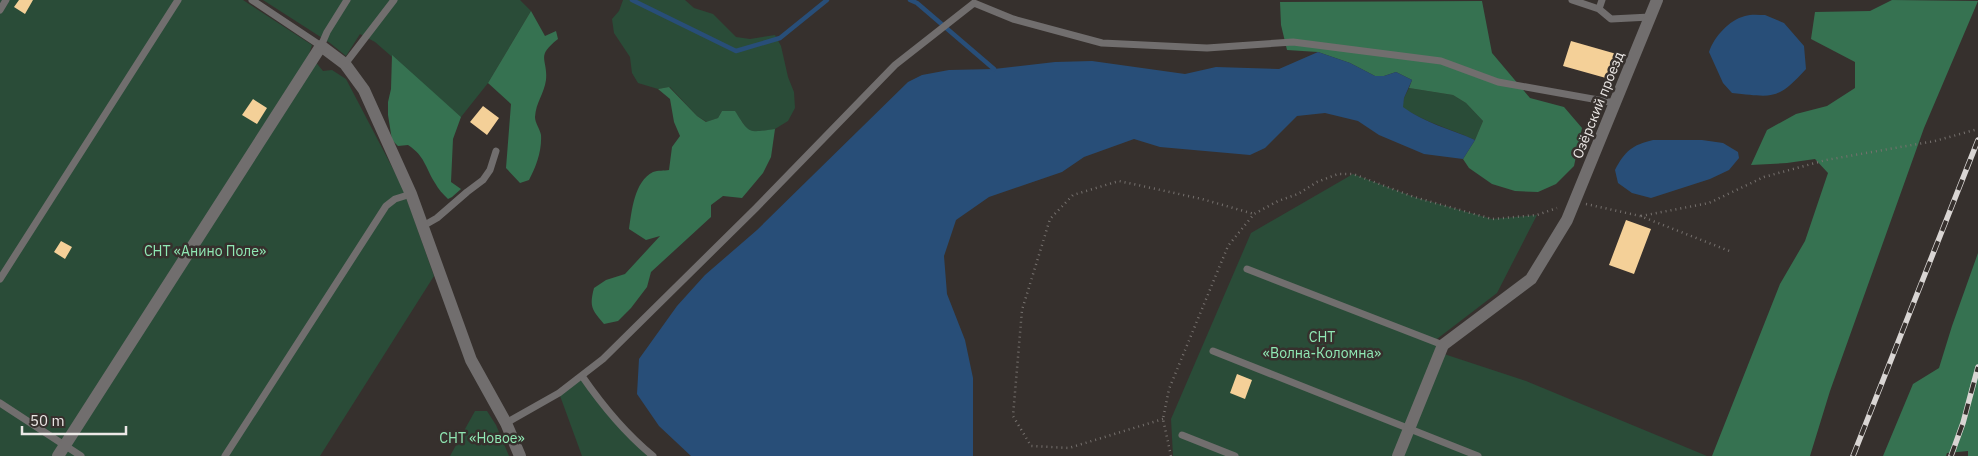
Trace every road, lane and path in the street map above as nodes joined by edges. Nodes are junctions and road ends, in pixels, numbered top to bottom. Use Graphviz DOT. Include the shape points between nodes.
graph roads {
  1 [pos="6,0"];
  2 [pos="178,0"];
  3 [pos="252,0"];
  4 [pos="347,0"];
  5 [pos="394,0"];
  6 [pos="1572,0"];
  7 [pos="1602,0"];
  8 [pos="1657,0"];
  9 [pos="1599,9"];
  10 [pos="0,10"];
  11 [pos="1650,17"];
  12 [pos="321,46"];
  13 [pos="345,64"];
  14 [pos="1615,103"];
  15 [pos="1978,129"];
  16 [pos="496,151"];
  17 [pos="411,194"];
  18 [pos="1574,202"];
  19 [pos="1254,214"];
  20 [pos="1640,216"];
  21 [pos="423,226"];
  22 [pos="1732,252"];
  23 [pos="1247,269"];
  24 [pos="0,279"];
  25 [pos="1443,345"];
  26 [pos="1213,352"];
  27 [pos="582,376"];
  28 [pos="0,403"];
  29 [pos="1163,419"];
  30 [pos="506,423"];
  31 [pos="1409,429"];
  32 [pos="1182,435"];
  33 [pos="62,451"];
  34 [pos="81,456"];
  35 [pos="225,456"];
  36 [pos="520,456"];
  37 [pos="653,456"];
  38 [pos="1171,456"];
  39 [pos="1234,456"];
  40 [pos="1398,456"];
  41 [pos="1478,456"];
  1 -- 10 [label="lane"];
  2 -- 24 [label="lane"];
  3 -- 12 [label="lane"];
  4 -- 12 [label="lane" via="326,32"];
  5 -- 13 [label="lane"];
  6 -- 9 [label="lane"];
  7 -- 9 [label="lane"];
  8 -- 11 [label="street, Озёрский проезд"];
  9 -- 11 [label="lane" via="1612,19"];
  11 -- 14 [label="street, Озёрский проезд"];
  12 -- 13 [label="street"];
  12 -- 33 [label="street"];
  13 -- 17 [label="street" via="364,90"];
  14 -- 18 [label="street, Озёрский проезд"];
  14 -- 27 [label="lane" via="1498,82 1441,61 1303,43 1207,48 1102,43 1014,19 974,3 895,65 749,215"];
  15 -- 20 [label="path" via="1935,141 1826,160 1764,177 1708,203"];
  16 -- 21 [label="lane" via="483,180"];
  17 -- 21 [label="street"];
  17 -- 35 [label="lane" via="386,206"];
  18 -- 19 [label="path" via="1537,215 1492,219 1414,197 1353,174 1338,174"];
  18 -- 20 [label="path"];
  18 -- 25 [label="street, Озёрский проезд" via="1567,220 1531,279"];
  19 -- 29 [label="path" via="1228,246 1169,389"];
  19 -- 29 [label="path" via="1119,181 1073,195 1050,219 1022,310 1013,416 1032,446 1069,448"];
  20 -- 22 [label="path"];
  21 -- 30 [label="street" via="471,360"];
  23 -- 25 [label="lane"];
  25 -- 31 [label="street"];
  26 -- 31 [label="lane"];
  27 -- 30 [label="lane"];
  27 -- 37 [label="lane" via="641,447"];
  28 -- 33 [label="lane"];
  29 -- 38 [label="path"];
  30 -- 36 [label="street"];
  31 -- 40 [label="street"];
  31 -- 41 [label="lane"];
  32 -- 39 [label="lane"];
  33 -- 34 [label="lane"];
}
